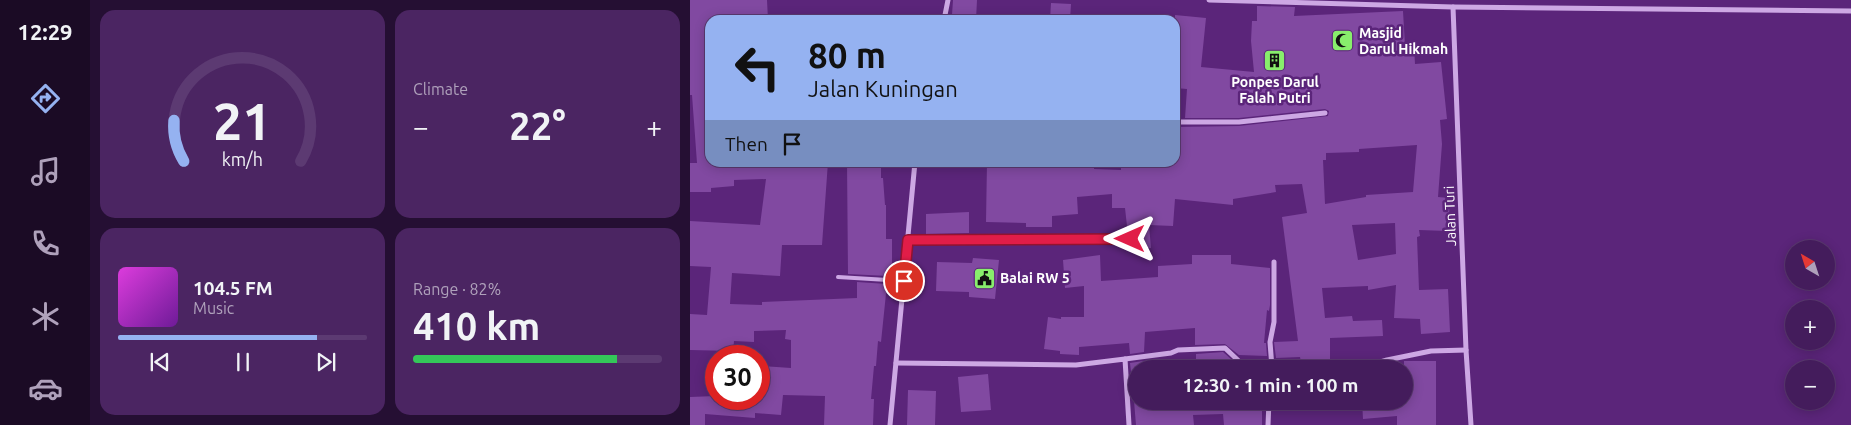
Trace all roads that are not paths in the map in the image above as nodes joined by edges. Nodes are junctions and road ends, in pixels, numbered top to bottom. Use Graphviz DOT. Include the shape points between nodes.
graph roads {
  1 [pos="948,0"];
  2 [pos="1209,0"];
  3 [pos="1453,7"];
  4 [pos="1851,10"];
  5 [pos="945,15"];
  6 [pos="1325,113"];
  7 [pos="1180,122"];
  8 [pos="915,167"];
  9 [pos="1130,239"];
  10 [pos="908,240"];
  11 [pos="1274,262"];
  12 [pos="838,277"];
  13 [pos="904,281"];
  14 [pos="1466,350"];
  15 [pos="1125,359"];
  16 [pos="1237,360"];
  17 [pos="1271,360"];
  18 [pos="1387,360"];
  19 [pos="896,362"];
  20 [pos="1269,410"];
  21 [pos="890,425"];
  22 [pos="1129,425"];
  23 [pos="1268,425"];
  24 [pos="1471,425"];
  1 -- 5 [label="street"];
  2 -- 3 [label="street"];
  3 -- 4 [label="street"];
  3 -- 14 [label="street, Jalan Turi"];
  6 -- 7 [label="street" via="1239,122"];
  8 -- 10 [label="street"];
  9 -- 10 [label="street"];
  10 -- 13 [label="street"];
  11 -- 17 [label="street"];
  12 -- 13 [label="lane"];
  13 -- 19 [label="street"];
  14 -- 18 [label="street" via="1431,351"];
  14 -- 24 [label="street, Jalan Turi"];
  15 -- 16 [label="street" via="1178,350 1225,348"];
  15 -- 19 [label="street" via="1076,365"];
  15 -- 22 [label="street"];
  19 -- 21 [label="street"];
  20 -- 23 [label="street"];
}
